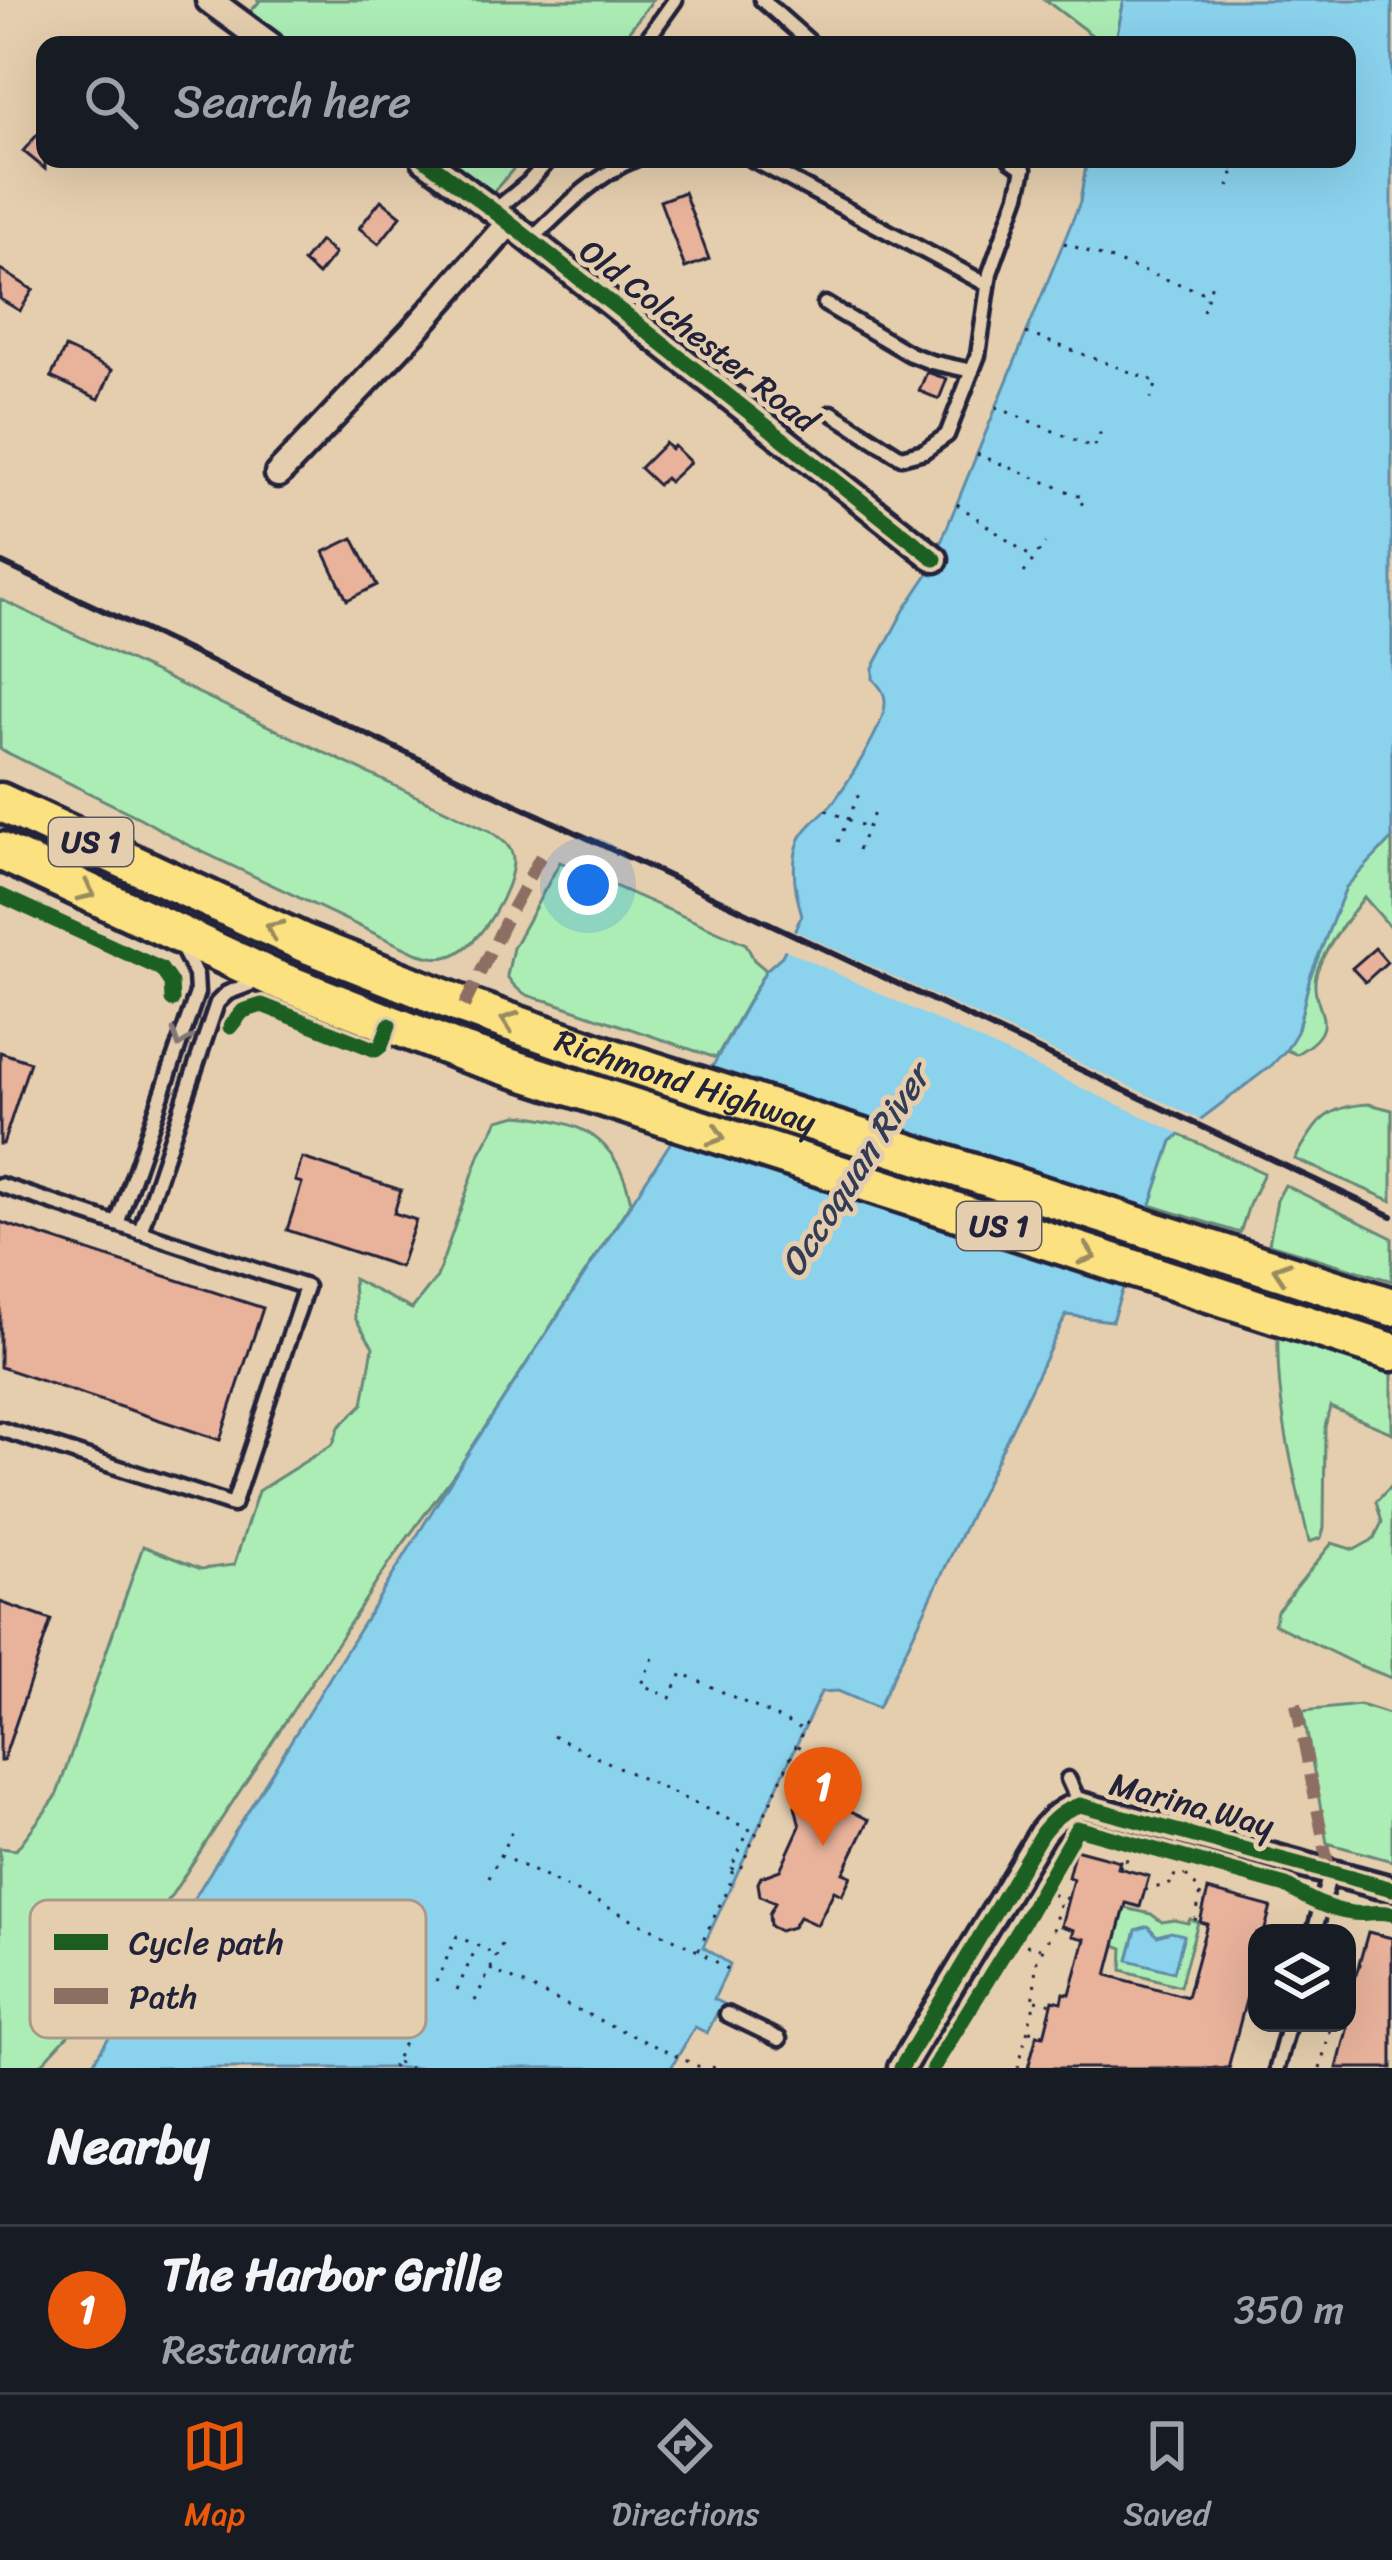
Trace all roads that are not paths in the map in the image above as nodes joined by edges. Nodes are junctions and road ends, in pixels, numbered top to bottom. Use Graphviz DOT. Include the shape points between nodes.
graph roads {
  1 [pos="209,0"];
  2 [pos="675,0"];
  3 [pos="762,0"];
  4 [pos="258,36"];
  5 [pos="649,36"];
  6 [pos="803,36"];
  7 [pos="436,168"];
  8 [pos="542,168"];
  9 [pos="618,168"];
  10 [pos="769,168"];
  11 [pos="1023,168"];
  12 [pos="502,217"];
  13 [pos="531,240"];
  14 [pos="988,285"];
  15 [pos="825,304"];
  16 [pos="972,371"];
  17 [pos="832,412"];
  18 [pos="278,474"];
  19 [pos="935,559"];
  20 [pos="0,802"];
  21 [pos="0,851"];
  22 [pos="172,932"];
  23 [pos="273,978"];
  24 [pos="0,1185"];
  25 [pos="117,1224"];
  26 [pos="140,1232"];
  27 [pos="1392,1307"];
  28 [pos="1392,1352"];
  29 [pos="0,1429"];
  30 [pos="1068,1779"];
  31 [pos="1080,1805"];
  32 [pos="1330,1873"];
  33 [pos="1392,1889"];
  34 [pos="1316,1924"];
  35 [pos="727,2014"];
  36 [pos="1287,2032"];
  37 [pos="779,2039"];
  38 [pos="901,2068"];
  39 [pos="1277,2068"];
  1 -- 4 [label="street"];
  2 -- 5 [label="lane"];
  3 -- 6 [label="lane"];
  7 -- 12 [label="street, Old Colchester Road"];
  8 -- 12 [label="lane"];
  9 -- 13 [label="lane"];
  10 -- 14 [label="lane"];
  11 -- 14 [label="lane"];
  12 -- 13 [label="street, Old Colchester Road"];
  12 -- 18 [label="street" via="413,332"];
  13 -- 19 [label="street, Old Colchester Road"];
  14 -- 16 [label="lane"];
  15 -- 16 [label="lane" via="910,353"];
  16 -- 17 [label="lane" via="947,435 924,452 901,458"];
  27 -- 20 [label="main road, Richmond Highway / US 1, one-way" via="464,1006 304,943"];
  21 -- 22 [label="main road, Richmond Highway / US 1, one-way"];
  22 -- 23 [label="main road, Richmond Highway / US 1"];
  22 -- 25 [label="lane, one-way" via="193,968 196,993"];
  23 -- 26 [label="lane" via="217,1003"];
  23 -- 28 [label="main road, Richmond Highway / US 1, one-way" via="606,1100"];
  24 -- 25 [label="lane"];
  25 -- 26 [label="lane"];
  26 -- 29 [label="lane" via="306,1287 233,1505"];
  30 -- 31 [label="lane"];
  31 -- 32 [label="street, Marina Way" via="1159,1850"];
  31 -- 38 [label="street, Marina Way" via="1042,1833"];
  32 -- 33 [label="street, Marina Way"];
  32 -- 34 [label="lane"];
  35 -- 37 [label="lane"];
  36 -- 39 [label="lane"];
}
